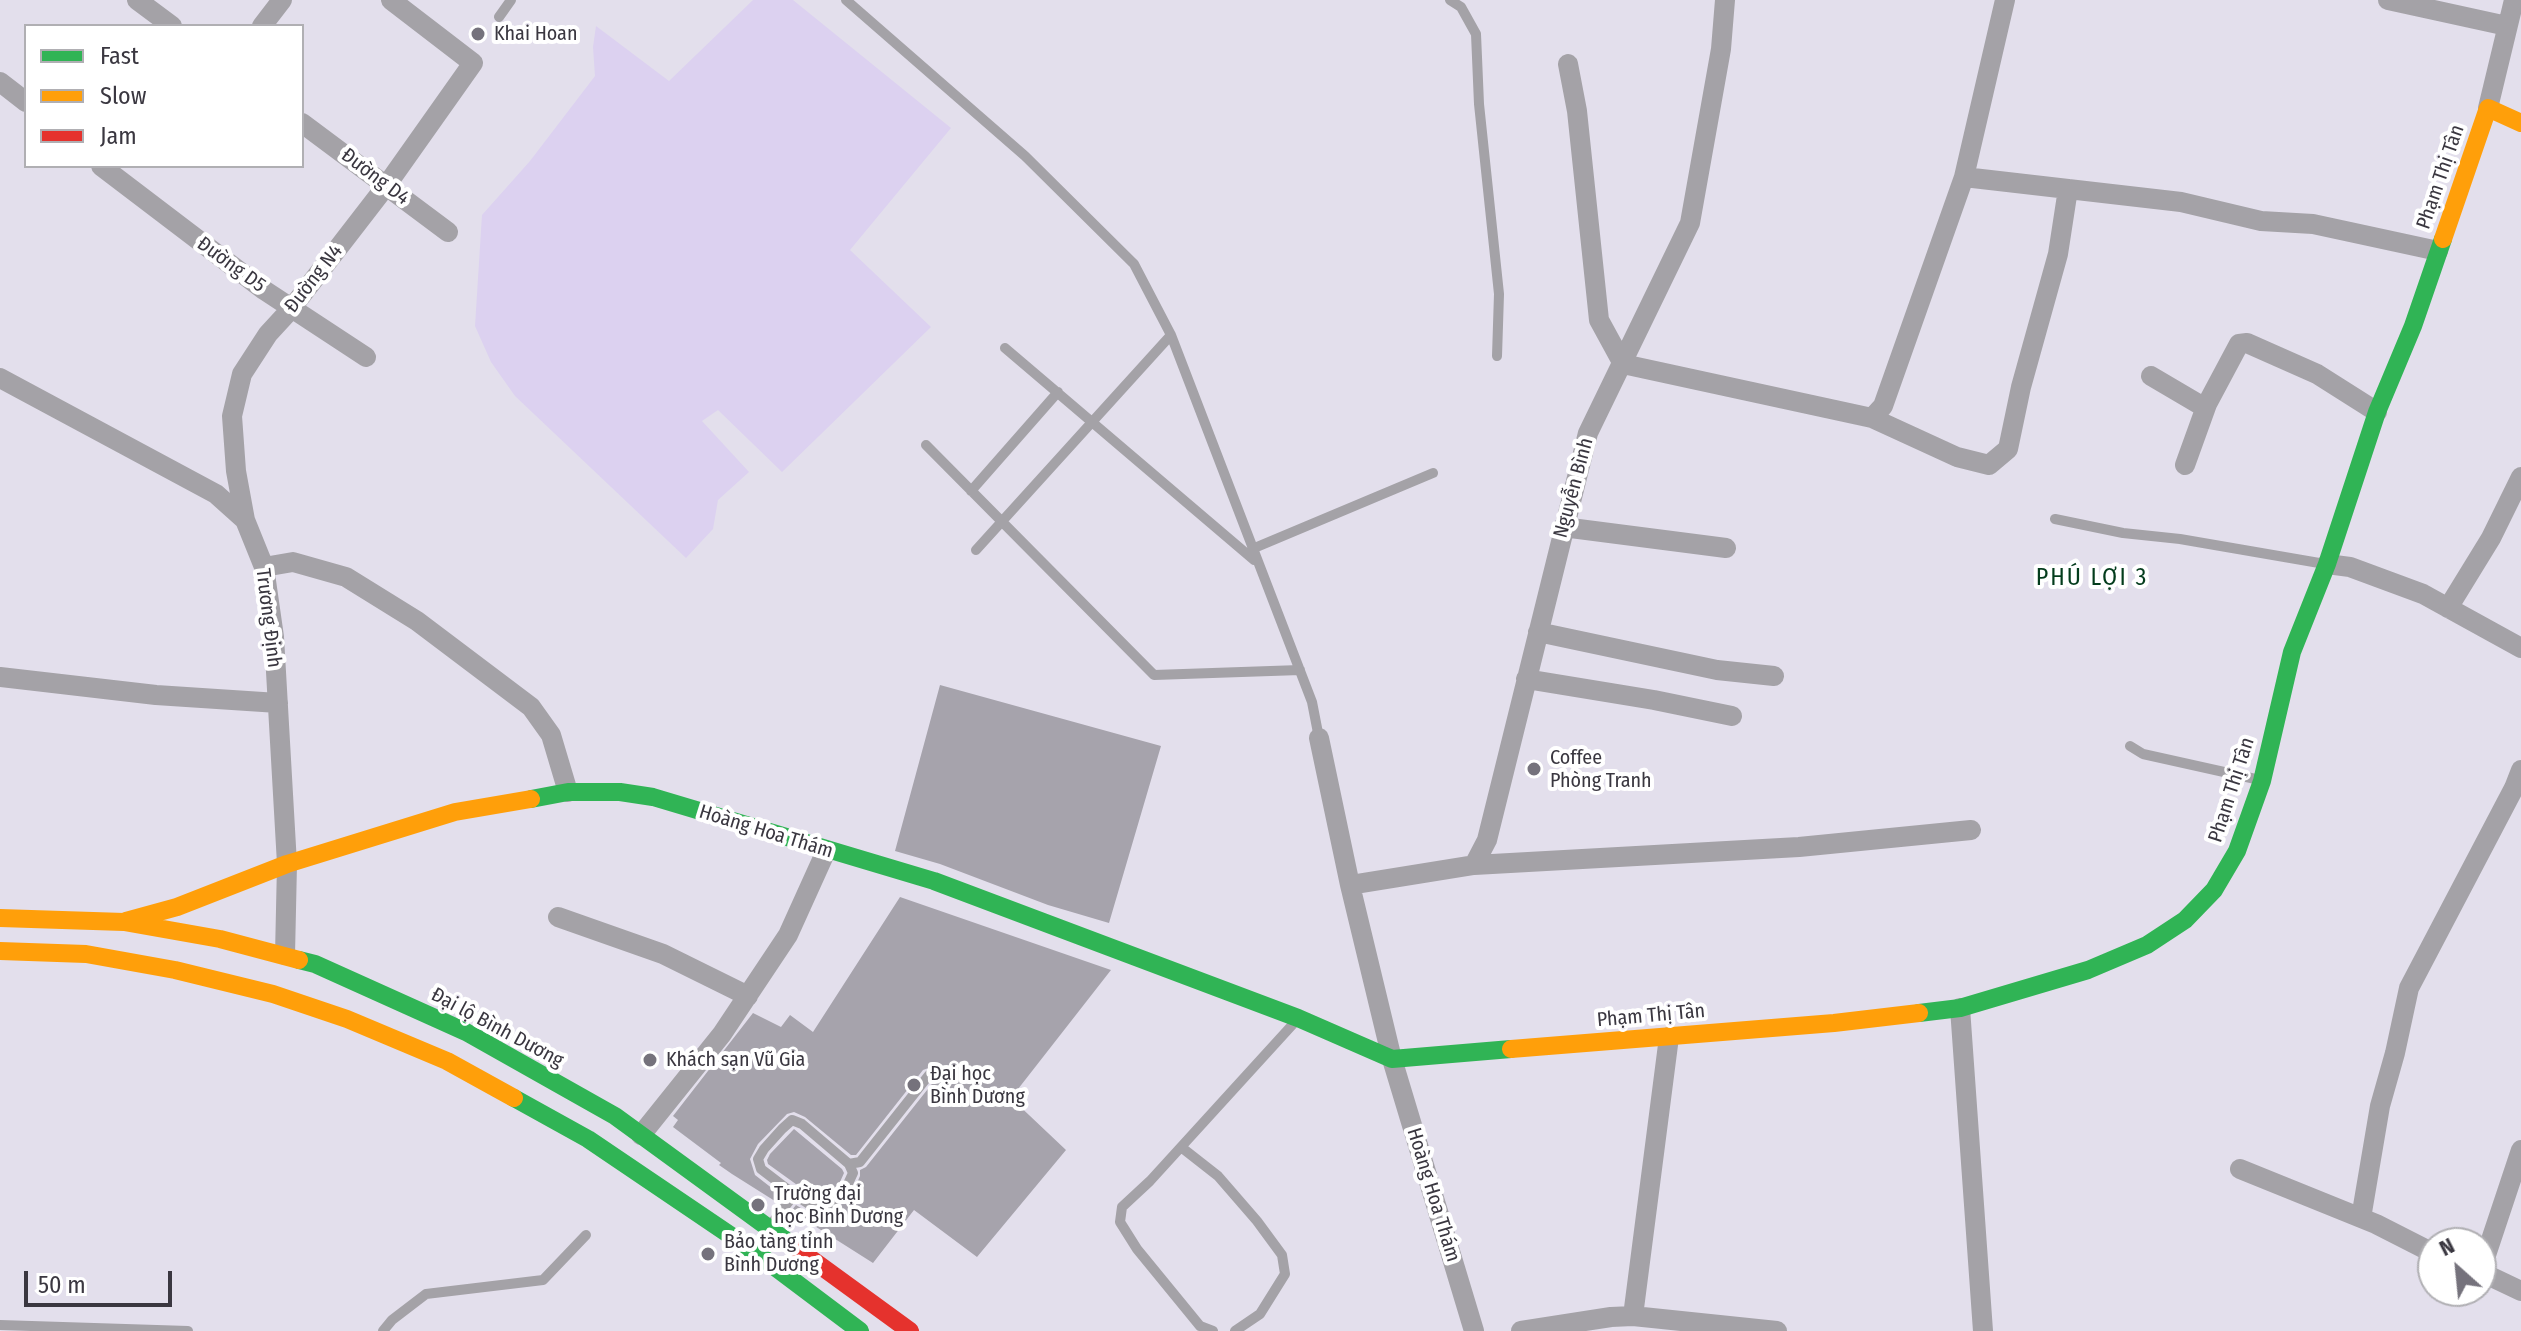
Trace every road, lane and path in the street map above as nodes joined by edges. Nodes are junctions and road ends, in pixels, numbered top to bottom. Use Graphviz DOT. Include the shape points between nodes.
graph roads {
  1 [pos="137,0"];
  2 [pos="282,0"];
  3 [pos="391,0"];
  4 [pos="511,0"];
  5 [pos="846,0"];
  6 [pos="1450,0"];
  7 [pos="1725,0"];
  8 [pos="2005,0"];
  9 [pos="2388,0"];
  10 [pos="2514,0"];
  11 [pos="499,17"];
  12 [pos="169,24"];
  13 [pos="264,24"];
  14 [pos="2507,26"];
  15 [pos="1568,64"];
  16 [pos="0,82"];
  17 [pos="24,100"];
  18 [pos="2488,108"];
  19 [pos="2521,123"];
  20 [pos="304,124"];
  21 [pos="104,168"];
  22 [pos="1964,177"];
  23 [pos="386,186"];
  24 [pos="2068,189"];
  25 [pos="448,232"];
  26 [pos="2438,251"];
  27 [pos="291,309"];
  28 [pos="1171,335"];
  29 [pos="1005,348"];
  30 [pos="1497,356"];
  31 [pos="366,357"];
  32 [pos="1623,364"];
  33 [pos="2151,376"];
  34 [pos="0,378"];
  35 [pos="1058,392"];
  36 [pos="2207,404"];
  37 [pos="2377,412"];
  38 [pos="1872,418"];
  39 [pos="1093,423"];
  40 [pos="926,445"];
  41 [pos="2185,465"];
  42 [pos="1433,473"];
  43 [pos="2521,477"];
  44 [pos="971,491"];
  45 [pos="2055,519"];
  46 [pos="245,520"];
  47 [pos="1002,522"];
  48 [pos="1563,527"];
  49 [pos="1726,548"];
  50 [pos="1252,549"];
  51 [pos="976,550"];
  52 [pos="1259,564"];
  53 [pos="2327,564"];
  54 [pos="264,567"];
  55 [pos="2448,608"];
  56 [pos="1538,632"];
  57 [pos="2521,648"];
  58 [pos="1300,670"];
  59 [pos="1774,676"];
  60 [pos="0,677"];
  61 [pos="1526,679"];
  62 [pos="278,703"];
  63 [pos="1732,716"];
  64 [pos="1319,738"];
  65 [pos="2130,746"];
  66 [pos="2521,770"];
  67 [pos="2262,781"];
  68 [pos="568,792"];
  69 [pos="1971,830"];
  70 [pos="826,851"];
  71 [pos="287,864"];
  72 [pos="1474,865"];
  73 [pos="1350,885"];
  74 [pos="558,917"];
  75 [pos="0,918"];
  76 [pos="124,922"];
  77 [pos="0,951"];
  78 [pos="279,975"];
  79 [pos="748,996"];
  80 [pos="1960,1008"];
  81 [pos="1298,1018"];
  82 [pos="1669,1037"];
  83 [pos="1392,1059"];
  84 [pos="929,1075"];
  85 [pos="641,1135"];
  86 [pos="1181,1147"];
  87 [pos="2521,1150"];
  88 [pos="849,1164"];
  89 [pos="2240,1169"];
  90 [pos="791,1192"];
  91 [pos="2361,1218"];
  92 [pos="2496,1227"];
  93 [pos="768,1228"];
  94 [pos="586,1235"];
  95 [pos="2417,1245"];
  96 [pos="2497,1279"];
  97 [pos="2521,1291"];
  98 [pos="1633,1316"];
  99 [pos="0,1325"];
  100 [pos="1579,1326"];
  101 [pos="188,1331"];
  102 [pos="383,1331"];
  103 [pos="860,1331"];
  104 [pos="910,1331"];
  105 [pos="1213,1331"];
  106 [pos="1235,1331"];
  107 [pos="1474,1331"];
  108 [pos="1521,1331"];
  109 [pos="1777,1331"];
  110 [pos="1983,1331"];
  1 -- 12 [label="street"];
  2 -- 13 [label="street"];
  3 -- 23 [label="street, Đường N4" via="473,63"];
  4 -- 11 [label="lane"];
  5 -- 28 [label="lane" via="1025,156 1134,264"];
  6 -- 30 [label="lane" via="1461,7 1476,34 1499,294"];
  7 -- 32 [label="street, Nguyễn Bình" via="1690,223"];
  8 -- 22 [label="street"];
  9 -- 14 [label="street"];
  10 -- 14 [label="street"];
  14 -- 18 [label="street"];
  15 -- 32 [label="street" via="1599,320"];
  16 -- 17 [label="street"];
  18 -- 19 [label="main road, Phạm Thị Tân"];
  18 -- 26 [label="main road, Phạm Thị Tân"];
  20 -- 23 [label="street, Đường D4"];
  21 -- 27 [label="street, Đường D5"];
  22 -- 24 [label="street"];
  22 -- 38 [label="street" via="1883,406"];
  23 -- 25 [label="street, Đường D4"];
  23 -- 27 [label="street, Đường N4"];
  24 -- 26 [label="street" via="2181,202 2261,221 2313,224"];
  24 -- 38 [label="street" via="2058,254 2008,449 1989,465 1957,457"];
  26 -- 37 [label="main road, Phạm Thị Tân"];
  27 -- 31 [label="street, Đường D5"];
  27 -- 46 [label="street, Đường N4" via="242,374 232,416"];
  28 -- 39 [label="lane"];
  28 -- 50 [label="lane"];
  29 -- 35 [label="lane"];
  32 -- 38 [label="street"];
  32 -- 48 [label="street, Nguyễn Bình" via="1588,433"];
  33 -- 36 [label="street" via="2202,406"];
  34 -- 46 [label="street, Trương Định" via="216,494"];
  35 -- 39 [label="lane"];
  35 -- 44 [label="lane"];
  36 -- 37 [label="street" via="2239,344 2247,343 2317,374"];
  36 -- 41 [label="street"];
  37 -- 53 [label="main road, Phạm Thị Tân"];
  39 -- 47 [label="lane"];
  39 -- 52 [label="lane"];
  40 -- 44 [label="lane"];
  42 -- 50 [label="lane"];
  43 -- 55 [label="street"];
  44 -- 47 [label="lane"];
  45 -- 53 [label="lane"];
  46 -- 54 [label="street, Trương Định"];
  47 -- 51 [label="lane"];
  47 -- 58 [label="lane" via="1154,675"];
  48 -- 49 [label="street"];
  48 -- 56 [label="street, Nguyễn Bình"];
  50 -- 52 [label="lane"];
  52 -- 58 [label="lane"];
  53 -- 55 [label="street" via="2366,572"];
  53 -- 67 [label="main road, Phạm Thị Tân" via="2292,652"];
  54 -- 62 [label="street, Trương Định"];
  54 -- 68 [label="street" via="293,562 346,577 417,621 531,707 551,735"];
  55 -- 57 [label="street"];
  56 -- 59 [label="street" via="1717,670"];
  56 -- 61 [label="street, Nguyễn Bình"];
  58 -- 64 [label="lane"];
  60 -- 62 [label="street"];
  61 -- 63 [label="street"];
  61 -- 72 [label="street, Nguyễn Bình" via="1487,840"];
  62 -- 71 [label="street, Trương Định"];
  64 -- 73 [label="street, Hoàng Hoa Thám"];
  65 -- 67 [label="lane" via="2143,754"];
  66 -- 91 [label="street" via="2409,988"];
  67 -- 80 [label="main road, Phạm Thị Tân" via="2237,851 2214,890 2185,920 2147,945 2088,970"];
  68 -- 70 [label="main road, Hoàng Hoa Thám" via="653,797"];
  68 -- 71 [label="main road, Hoàng Hoa Thám" via="455,812"];
  69 -- 72 [label="street" via="1799,847"];
  70 -- 79 [label="street" via="788,935"];
  70 -- 81 [label="main road, Hoàng Hoa Thám" via="934,881"];
  71 -- 76 [label="main road, Hoàng Hoa Thám"];
  71 -- 78 [label="street, Trương Định"];
  72 -- 73 [label="street"];
  73 -- 83 [label="street, Hoàng Hoa Thám"];
  74 -- 79 [label="street" via="663,954"];
  75 -- 76 [label="main road, Đại lộ Bình Dương"];
  76 -- 78 [label="main road, Đại lộ Bình Dương" via="220,939"];
  77 -- 78 [label="main road, Đại lộ Bình Dương" via="86,954 175,970"];
  78 -- 85 [label="main road, Đại lộ Bình Dương" via="315,964 466,1032"];
  78 -- 103 [label="main road, Đại lộ Bình Dương" via="347,1019 447,1061 588,1139"];
  79 -- 85 [label="street"];
  80 -- 82 [label="main road, Phạm Thị Tân"];
  80 -- 110 [label="street"];
  81 -- 83 [label="main road, Hoàng Hoa Thám"];
  81 -- 86 [label="lane"];
  82 -- 83 [label="main road, Phạm Thị Tân"];
  82 -- 98 [label="street"];
  83 -- 107 [label="street, Hoàng Hoa Thám"];
  84 -- 88 [label="lane" via="860,1162"];
  85 -- 93 [label="main road, Đại lộ Bình Dương"];
  86 -- 105 [label="lane" via="1122,1207 1120,1222 1200,1326"];
  86 -- 106 [label="lane" via="1218,1176 1282,1255 1285,1274 1260,1314"];
  87 -- 92 [label="street"];
  88 -- 90 [label="lane" via="853,1173 847,1186 827,1209 815,1208"];
  88 -- 90 [label="lane" via="792,1120 758,1159 761,1169"];
  89 -- 91 [label="street"];
  90 -- 93 [label="lane"];
  91 -- 95 [label="street"];
  93 -- 104 [label="main road, Đại lộ Bình Dương"];
  94 -- 102 [label="lane" via="543,1280 426,1294"];
  96 -- 97 [label="street"];
  98 -- 100 [label="street"];
  98 -- 109 [label="street"];
  99 -- 101 [label="lane"];
  100 -- 108 [label="street"];
}
